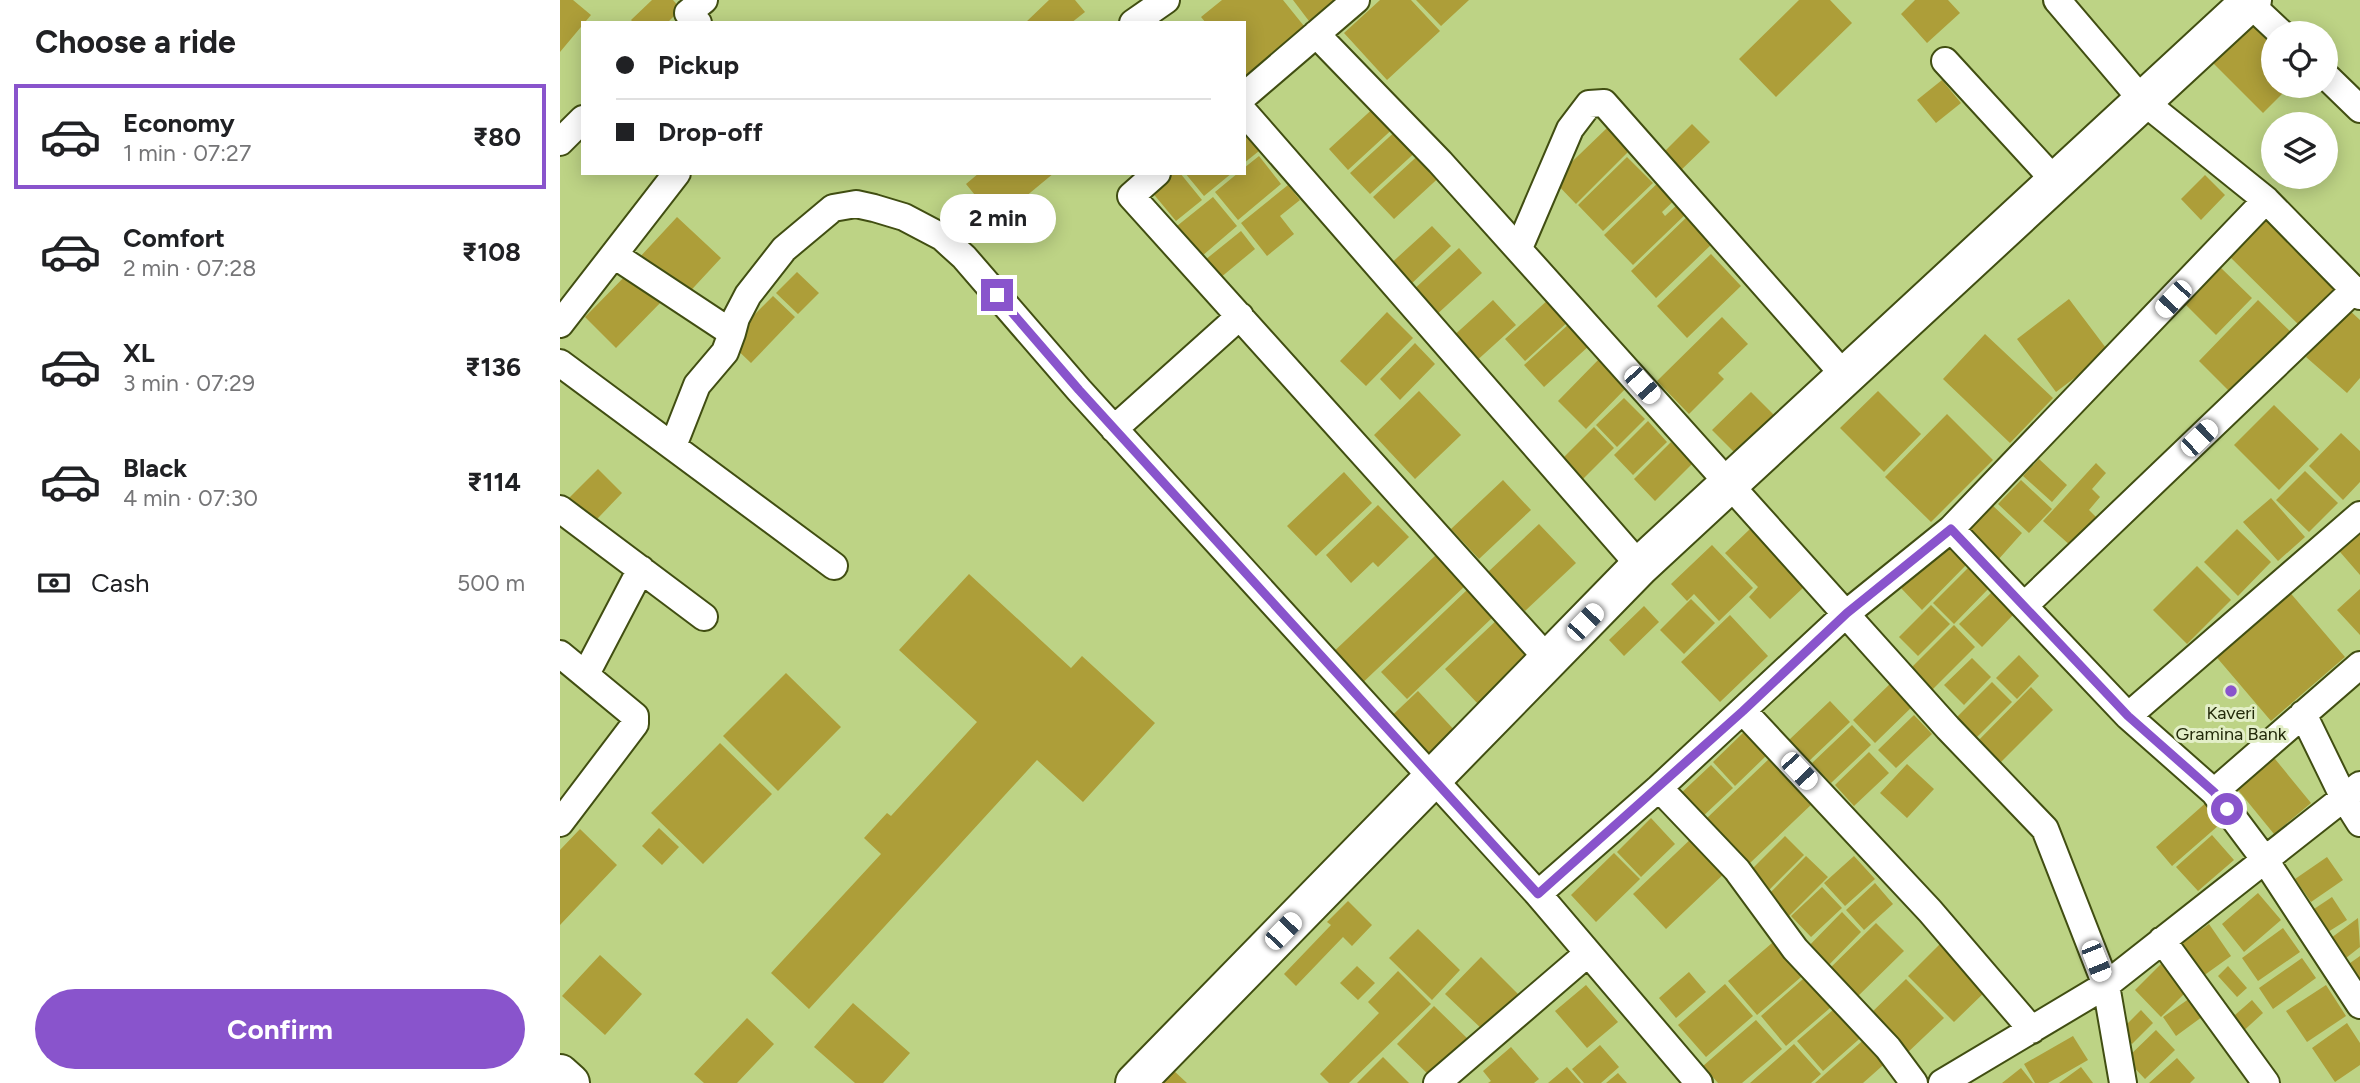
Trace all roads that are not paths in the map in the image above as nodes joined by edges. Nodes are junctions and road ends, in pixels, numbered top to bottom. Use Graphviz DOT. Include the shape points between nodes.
graph roads {
  1 [pos="1166,0"];
  2 [pos="1356,0"];
  3 [pos="2057,0"];
  4 [pos="2250,1"];
  5 [pos="1136,21"];
  6 [pos="2269,21"];
  7 [pos="1317,34"];
  8 [pos="1945,61"];
  9 [pos="2338,88"];
  10 [pos="1246,94"];
  11 [pos="2143,101"];
  12 [pos="2360,109"];
  13 [pos="1246,114"];
  14 [pos="581,121"];
  15 [pos="560,142"];
  16 [pos="675,175"];
  17 [pos="1155,175"];
  18 [pos="2056,182"];
  19 [pos="2266,200"];
  20 [pos="1519,248"];
  21 [pos="614,255"];
  22 [pos="2357,293"];
  23 [pos="1240,316"];
  24 [pos="560,324"];
  25 [pos="733,333"];
  26 [pos="560,363"];
  27 [pos="1845,376"];
  28 [pos="1115,429"];
  29 [pos="673,446"];
  30 [pos="1730,482"];
  31 [pos="560,509"];
  32 [pos="2360,515"];
  33 [pos="1951,529"];
  34 [pos="834,566"];
  35 [pos="1640,566"];
  36 [pos="641,569"];
  37 [pos="2024,606"];
  38 [pos="1847,613"];
  39 [pos="704,617"];
  40 [pos="560,654"];
  41 [pos="1548,659"];
  42 [pos="2360,665"];
  43 [pos="586,674"];
  44 [pos="1743,711"];
  45 [pos="2303,714"];
  46 [pos="2128,716"];
  47 [pos="1432,778"];
  48 [pos="1659,788"];
  49 [pos="2351,791"];
  50 [pos="2214,792"];
  51 [pos="560,823"];
  52 [pos="2360,823"];
  53 [pos="2265,860"];
  54 [pos="1538,894"];
  55 [pos="2162,940"];
  56 [pos="1587,954"];
  57 [pos="2106,985"];
  58 [pos="2360,1005"];
  59 [pos="2032,1030"];
  60 [pos="560,1074"];
  61 [pos="570,1083"];
  62 [pos="1135,1083"];
  63 [pos="1437,1083"];
  64 [pos="1699,1083"];
  65 [pos="1914,1083"];
  66 [pos="1942,1083"];
  67 [pos="2123,1083"];
  68 [pos="2266,1083"];
  1 -- 5 [label="street"];
  2 -- 7 [label="street"];
  3 -- 11 [label="street"];
  4 -- 6 [label="street"];
  4 -- 11 [label="street"];
  7 -- 10 [label="street"];
  7 -- 20 [label="street"];
  8 -- 18 [label="street"];
  9 -- 12 [label="street"];
  11 -- 18 [label="street"];
  11 -- 19 [label="street"];
  13 -- 35 [label="street"];
  14 -- 15 [label="street"];
  16 -- 21 [label="street"];
  17 -- 23 [label="street" via="1131,196"];
  18 -- 27 [label="street"];
  19 -- 22 [label="street"];
  19 -- 33 [label="street"];
  20 -- 27 [label="street" via="1570,129 1589,104 1604,103"];
  20 -- 30 [label="street"];
  21 -- 24 [label="street"];
  21 -- 25 [label="street"];
  22 -- 37 [label="street"];
  23 -- 28 [label="street"];
  23 -- 41 [label="street"];
  25 -- 28 [label="street" via="748,295 784,249 821,215 856,204 874,208 942,237 964,257"];
  25 -- 29 [label="street" via="725,352 693,392"];
  26 -- 29 [label="street"];
  27 -- 30 [label="street"];
  28 -- 47 [label="street"];
  29 -- 34 [label="street"];
  30 -- 35 [label="street"];
  30 -- 38 [label="street"];
  31 -- 36 [label="street"];
  32 -- 46 [label="street"];
  33 -- 37 [label="street"];
  33 -- 38 [label="street"];
  35 -- 41 [label="street"];
  36 -- 39 [label="street"];
  36 -- 43 [label="street"];
  37 -- 46 [label="street"];
  38 -- 44 [label="street"];
  38 -- 57 [label="street" via="2045,829"];
  40 -- 43 [label="street"];
  41 -- 47 [label="street"];
  42 -- 45 [label="street"];
  43 -- 51 [label="street" via="631,710 635,724"];
  44 -- 48 [label="street"];
  44 -- 59 [label="street" via="1930,911"];
  45 -- 49 [label="street"];
  45 -- 50 [label="street"];
  46 -- 50 [label="street"];
  47 -- 54 [label="street"];
  47 -- 62 [label="street"];
  48 -- 54 [label="street"];
  48 -- 65 [label="street" via="1737,870 1796,949 1888,1048"];
  49 -- 52 [label="street"];
  49 -- 53 [label="street"];
  50 -- 53 [label="street"];
  53 -- 55 [label="street"];
  53 -- 58 [label="street"];
  54 -- 56 [label="street"];
  55 -- 57 [label="street"];
  55 -- 68 [label="street"];
  56 -- 63 [label="street"];
  56 -- 64 [label="street"];
  57 -- 59 [label="street"];
  57 -- 67 [label="street"];
  59 -- 66 [label="street"];
  60 -- 61 [label="street"];
}
